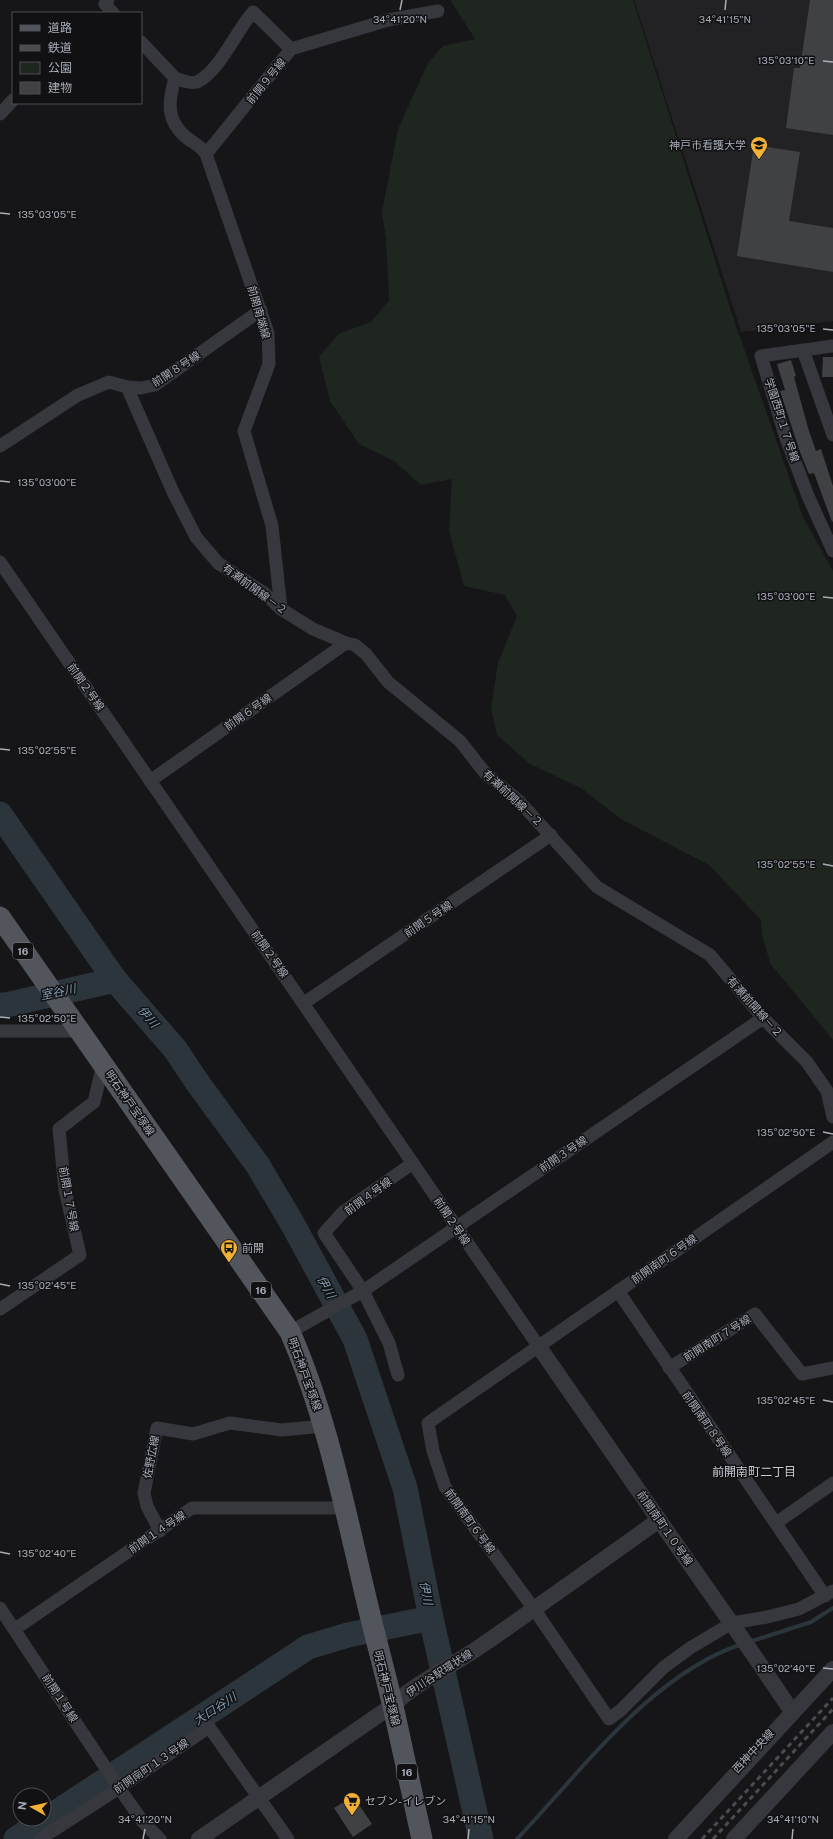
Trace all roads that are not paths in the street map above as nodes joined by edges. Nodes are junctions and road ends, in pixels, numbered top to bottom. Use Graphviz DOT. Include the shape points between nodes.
graph roads {
  1 [pos="438,11"];
  2 [pos="142,43"];
  3 [pos="291,49"];
  4 [pos="176,78"];
  5 [pos="12,101"];
  6 [pos="0,114"];
  7 [pos="206,154"];
  8 [pos="261,310"];
  9 [pos="833,346"];
  10 [pos="803,350"];
  11 [pos="127,387"];
  12 [pos="831,421"];
  13 [pos="833,435"];
  14 [pos="0,446"];
  15 [pos="833,551"];
  16 [pos="0,562"];
  17 [pos="281,609"];
  18 [pos="346,643"];
  19 [pos="150,781"];
  20 [pos="551,835"];
  21 [pos="0,917"];
  22 [pos="304,1003"];
  23 [pos="763,1018"];
  24 [pos="0,1031"];
  25 [pos="79,1031"];
  26 [pos="103,1064"];
  27 [pos="833,1117"];
  28 [pos="833,1142"];
  29 [pos="413,1163"];
  30 [pos="456,1227"];
  31 [pos="363,1291"];
  32 [pos="618,1291"];
  33 [pos="0,1309"];
  34 [pos="296,1328"];
  35 [pos="539,1347"];
  36 [pos="669,1368"];
  37 [pos="833,1368"];
  38 [pos="398,1375"];
  39 [pos="323,1426"];
  40 [pos="833,1483"];
  41 [pos="345,1508"];
  42 [pos="659,1520"];
  43 [pos="776,1523"];
  44 [pos="160,1531"];
  45 [pos="829,1593"];
  46 [pos="0,1608"];
  47 [pos="534,1609"];
  48 [pos="734,1626"];
  49 [pos="15,1629"];
  50 [pos="833,1660"];
  51 [pos="833,1669"];
  52 [pos="397,1701"];
  53 [pos="791,1710"];
  54 [pos="833,1732"];
  55 [pos="833,1741"];
  56 [pos="117,1785"];
  57 [pos="259,1798"];
  58 [pos="40,1839"];
  59 [pos="160,1839"];
  60 [pos="199,1839"];
  61 [pos="288,1839"];
  62 [pos="422,1839"];
  63 [pos="670,1839"];
  64 [pos="676,1839"];
  65 [pos="734,1839"];
  66 [pos="742,1839"];
  1 -- 3 [label="street" via="388,20"];
  2 -- 4 [label="street"];
  3 -- 4 [label="street, 前開９号線" via="253,12 236,34 225,55 207,73 196,82"];
  3 -- 7 [label="street, 前開９号線"];
  4 -- 7 [label="street, 前開南端線" via="172,89 170,114 178,130 201,146"];
  5 -- 6 [label="street"];
  7 -- 8 [label="street, 前開南端線"];
  8 -- 11 [label="street, 前開８号線" via="155,385"];
  8 -- 17 [label="street, 前開南端線" via="268,333 269,364 244,430 272,526"];
  9 -- 10 [label="street, 学園西町１７号線"];
  10 -- 12 [label="street"];
  10 -- 15 [label="street, 学園西町１７号線" via="761,356 786,438"];
  11 -- 14 [label="street, 前開８号線" via="109,382 78,395"];
  11 -- 17 [label="street, 有瀬前開線－２" via="173,492 196,537 218,563 264,593"];
  12 -- 13 [label="street"];
  16 -- 19 [label="street, 前開２号線"];
  17 -- 18 [label="street, 有瀬前開線－２" via="313,629"];
  18 -- 19 [label="street, 前開６号線"];
  18 -- 20 [label="street, 有瀬前開線－２" via="355,645 366,654 388,682 460,741 484,774 519,801"];
  19 -- 22 [label="street, 前開２号線"];
  20 -- 22 [label="street, 前開５号線"];
  20 -- 23 [label="street, 有瀬前開線－２" via="597,887 710,955"];
  21 -- 25 [label="main road, 明石神戸宝塚線 / 16"];
  22 -- 29 [label="street, 前開２号線"];
  23 -- 27 [label="street, 有瀬前開線－２" via="811,1068 827,1091"];
  23 -- 30 [label="street, 前開３号線"];
  24 -- 25 [label="street"];
  25 -- 26 [label="main road, 明石神戸宝塚線 / 16"];
  26 -- 33 [label="street, 前開１７号線" via="94,1102 59,1129 65,1190 80,1254"];
  26 -- 34 [label="main road, 明石神戸宝塚線 / 16"];
  28 -- 32 [label="street, 前開南町６号線"];
  29 -- 30 [label="street, 前開２号線"];
  29 -- 31 [label="street, 前開４号線" via="343,1212 324,1233"];
  30 -- 31 [label="street, 前開３号線"];
  30 -- 35 [label="street, 前開２号線"];
  31 -- 34 [label="street"];
  31 -- 38 [label="street" via="389,1343"];
  32 -- 35 [label="street, 前開南町６号線"];
  32 -- 36 [label="street, 前開南町８号線"];
  34 -- 39 [label="main road, 明石神戸宝塚線 / 16" via="299,1353"];
  35 -- 42 [label="street, 前開南町１０号線"];
  35 -- 47 [label="street, 前開南町６号線" via="428,1423 433,1451 445,1487"];
  36 -- 37 [label="street, 前開南町７号線" via="755,1314 802,1374"];
  36 -- 43 [label="street, 前開南町８号線"];
  39 -- 41 [label="main road, 明石神戸宝塚線 / 16"];
  39 -- 44 [label="street, 佐野広線" via="282,1430 230,1423 192,1434 157,1428 144,1493 147,1506"];
  40 -- 43 [label="street"];
  41 -- 44 [label="street, 前開１４号線" via="192,1508"];
  41 -- 52 [label="main road, 明石神戸宝塚線 / 16" via="373,1629"];
  42 -- 47 [label="street, 伊川谷駅環状線"];
  42 -- 48 [label="street, 前開南町１０号線"];
  43 -- 45 [label="street, 前開南町８号線"];
  44 -- 49 [label="street, 前開１４号線"];
  45 -- 48 [label="street, 前開南町６号線" via="799,1609"];
  46 -- 49 [label="street, 前開１号線"];
  47 -- 48 [label="street, 前開南町６号線" via="609,1719 622,1710 664,1667 690,1648"];
  47 -- 52 [label="street, 伊川谷駅環状線"];
  48 -- 53 [label="street, 前開南町１０号線"];
  49 -- 56 [label="street, 前開１号線"];
  50 -- 53 [label="street, 西神中央線"];
  51 -- 64 [label="street, 西神中央線"];
  52 -- 57 [label="street, 伊川谷駅環状線"];
  52 -- 62 [label="main road, 明石神戸宝塚線 / 16"];
  53 -- 63 [label="street, 西神中央線"];
  54 -- 65 [label="street"];
  55 -- 66 [label="street"];
  56 -- 57 [label="street, 前開南町１３号線" via="209,1727"];
  56 -- 58 [label="street, 前開南町１３号線"];
  56 -- 59 [label="street, 前開１号線" via="143,1822"];
  57 -- 60 [label="street, 伊川谷駅環状線"];
  57 -- 61 [label="street"];
}
